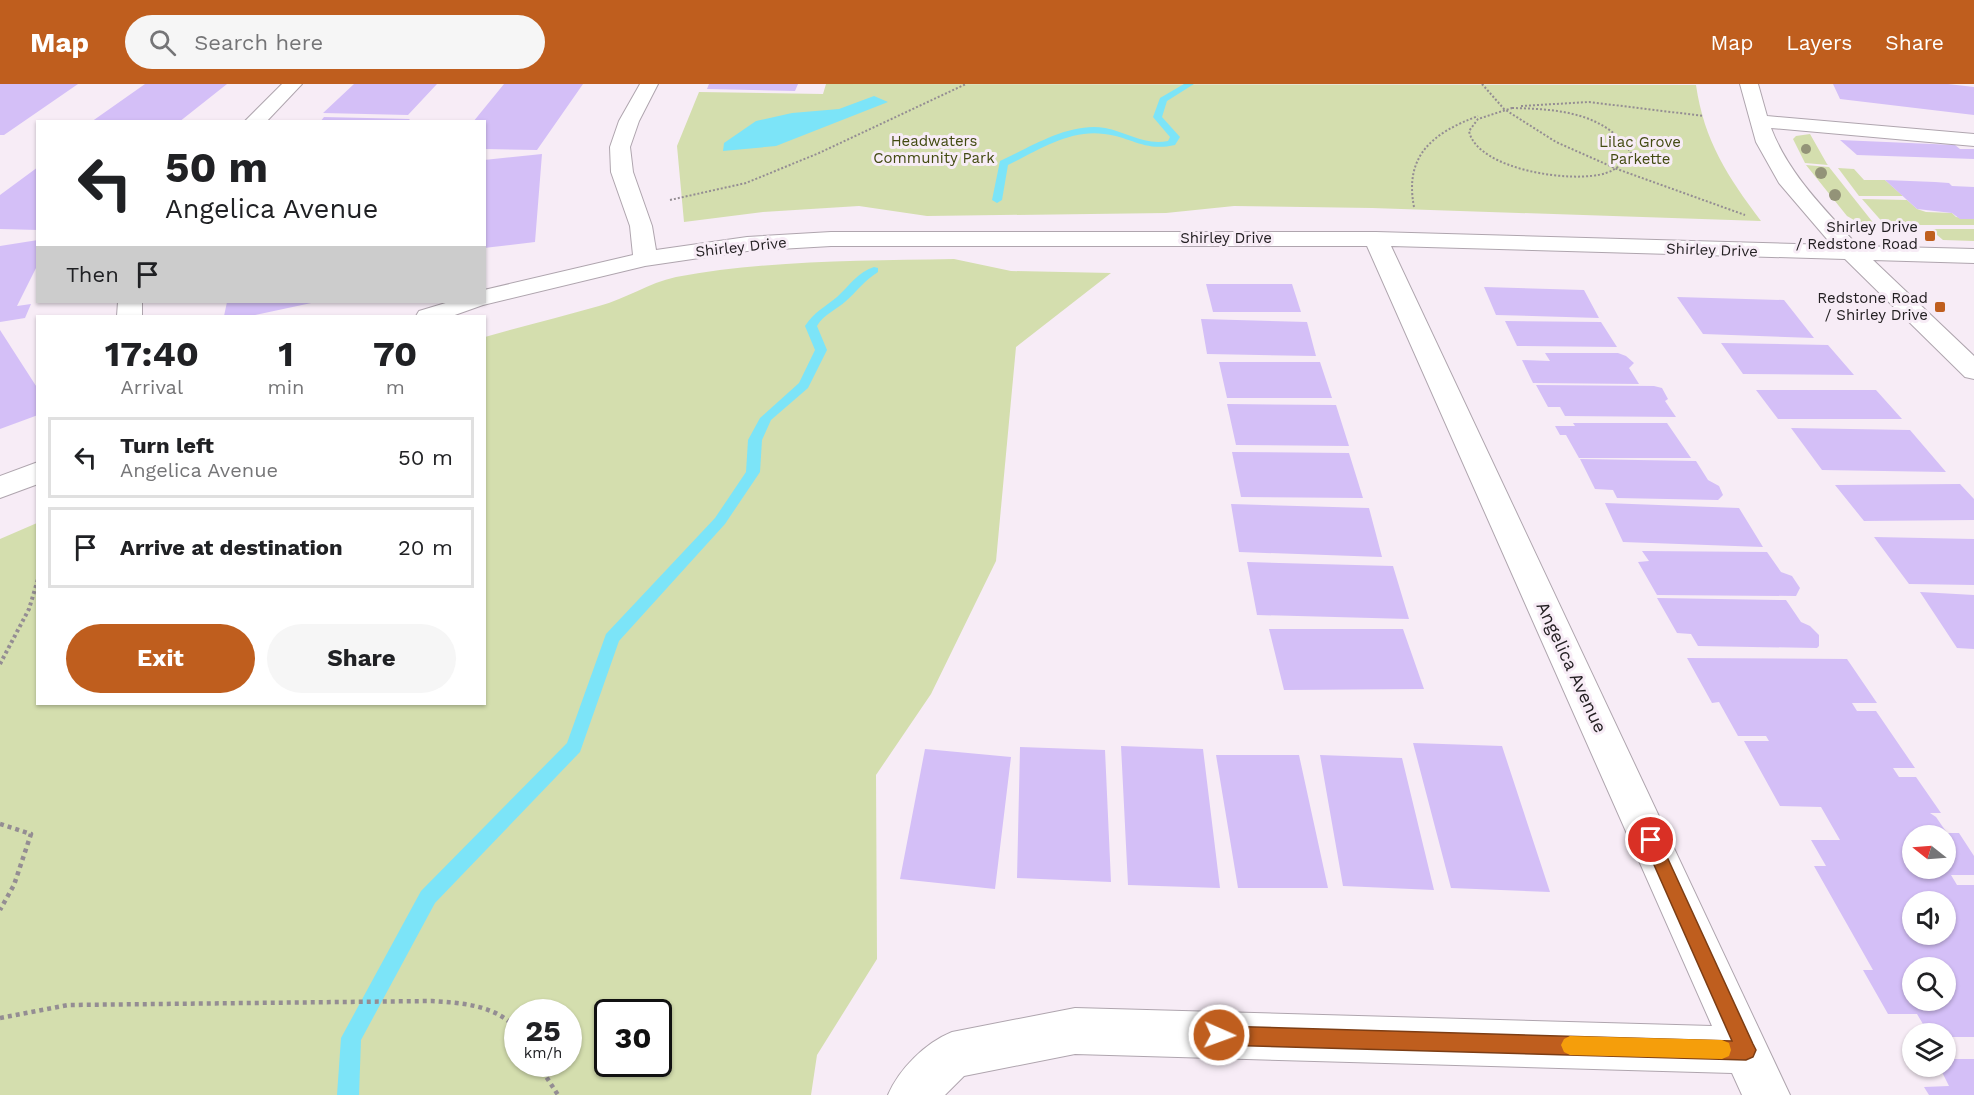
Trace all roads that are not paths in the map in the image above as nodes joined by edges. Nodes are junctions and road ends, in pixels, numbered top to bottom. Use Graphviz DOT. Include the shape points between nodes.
graph roads {
  1 [pos="293,84"];
  2 [pos="649,84"];
  3 [pos="1749,84"];
  4 [pos="256,120"];
  5 [pos="1758,122"];
  6 [pos="1974,140"];
  7 [pos="1376,239"];
  8 [pos="1853,254"];
  9 [pos="1974,256"];
  10 [pos="645,259"];
  11 [pos="486,298"];
  12 [pos="470,303"];
  13 [pos="431,315"];
  14 [pos="1974,370"];
  15 [pos="36,473"];
  16 [pos="0,488"];
  17 [pos="1746,1050"];
  18 [pos="912,1095"];
  19 [pos="1766,1095"];
  1 -- 4 [label="street"];
  2 -- 10 [label="street" via="620,147 622,172 641,226"];
  3 -- 5 [label="street"];
  5 -- 6 [label="street"];
  5 -- 8 [label="street" via="1791,183"];
  7 -- 8 [label="street, Shirley Drive"];
  7 -- 10 [label="street, Shirley Drive" via="831,239 747,244"];
  7 -- 17 [label="street, Angelica Avenue"];
  8 -- 9 [label="street, Shirley Drive"];
  8 -- 14 [label="street"];
  10 -- 11 [label="street, Shirley Drive"];
  12 -- 13 [label="street"];
  15 -- 16 [label="street"];
  17 -- 18 [label="street" via="1075,1031 952,1055"];
  17 -- 19 [label="street, Angelica Avenue"];
}
